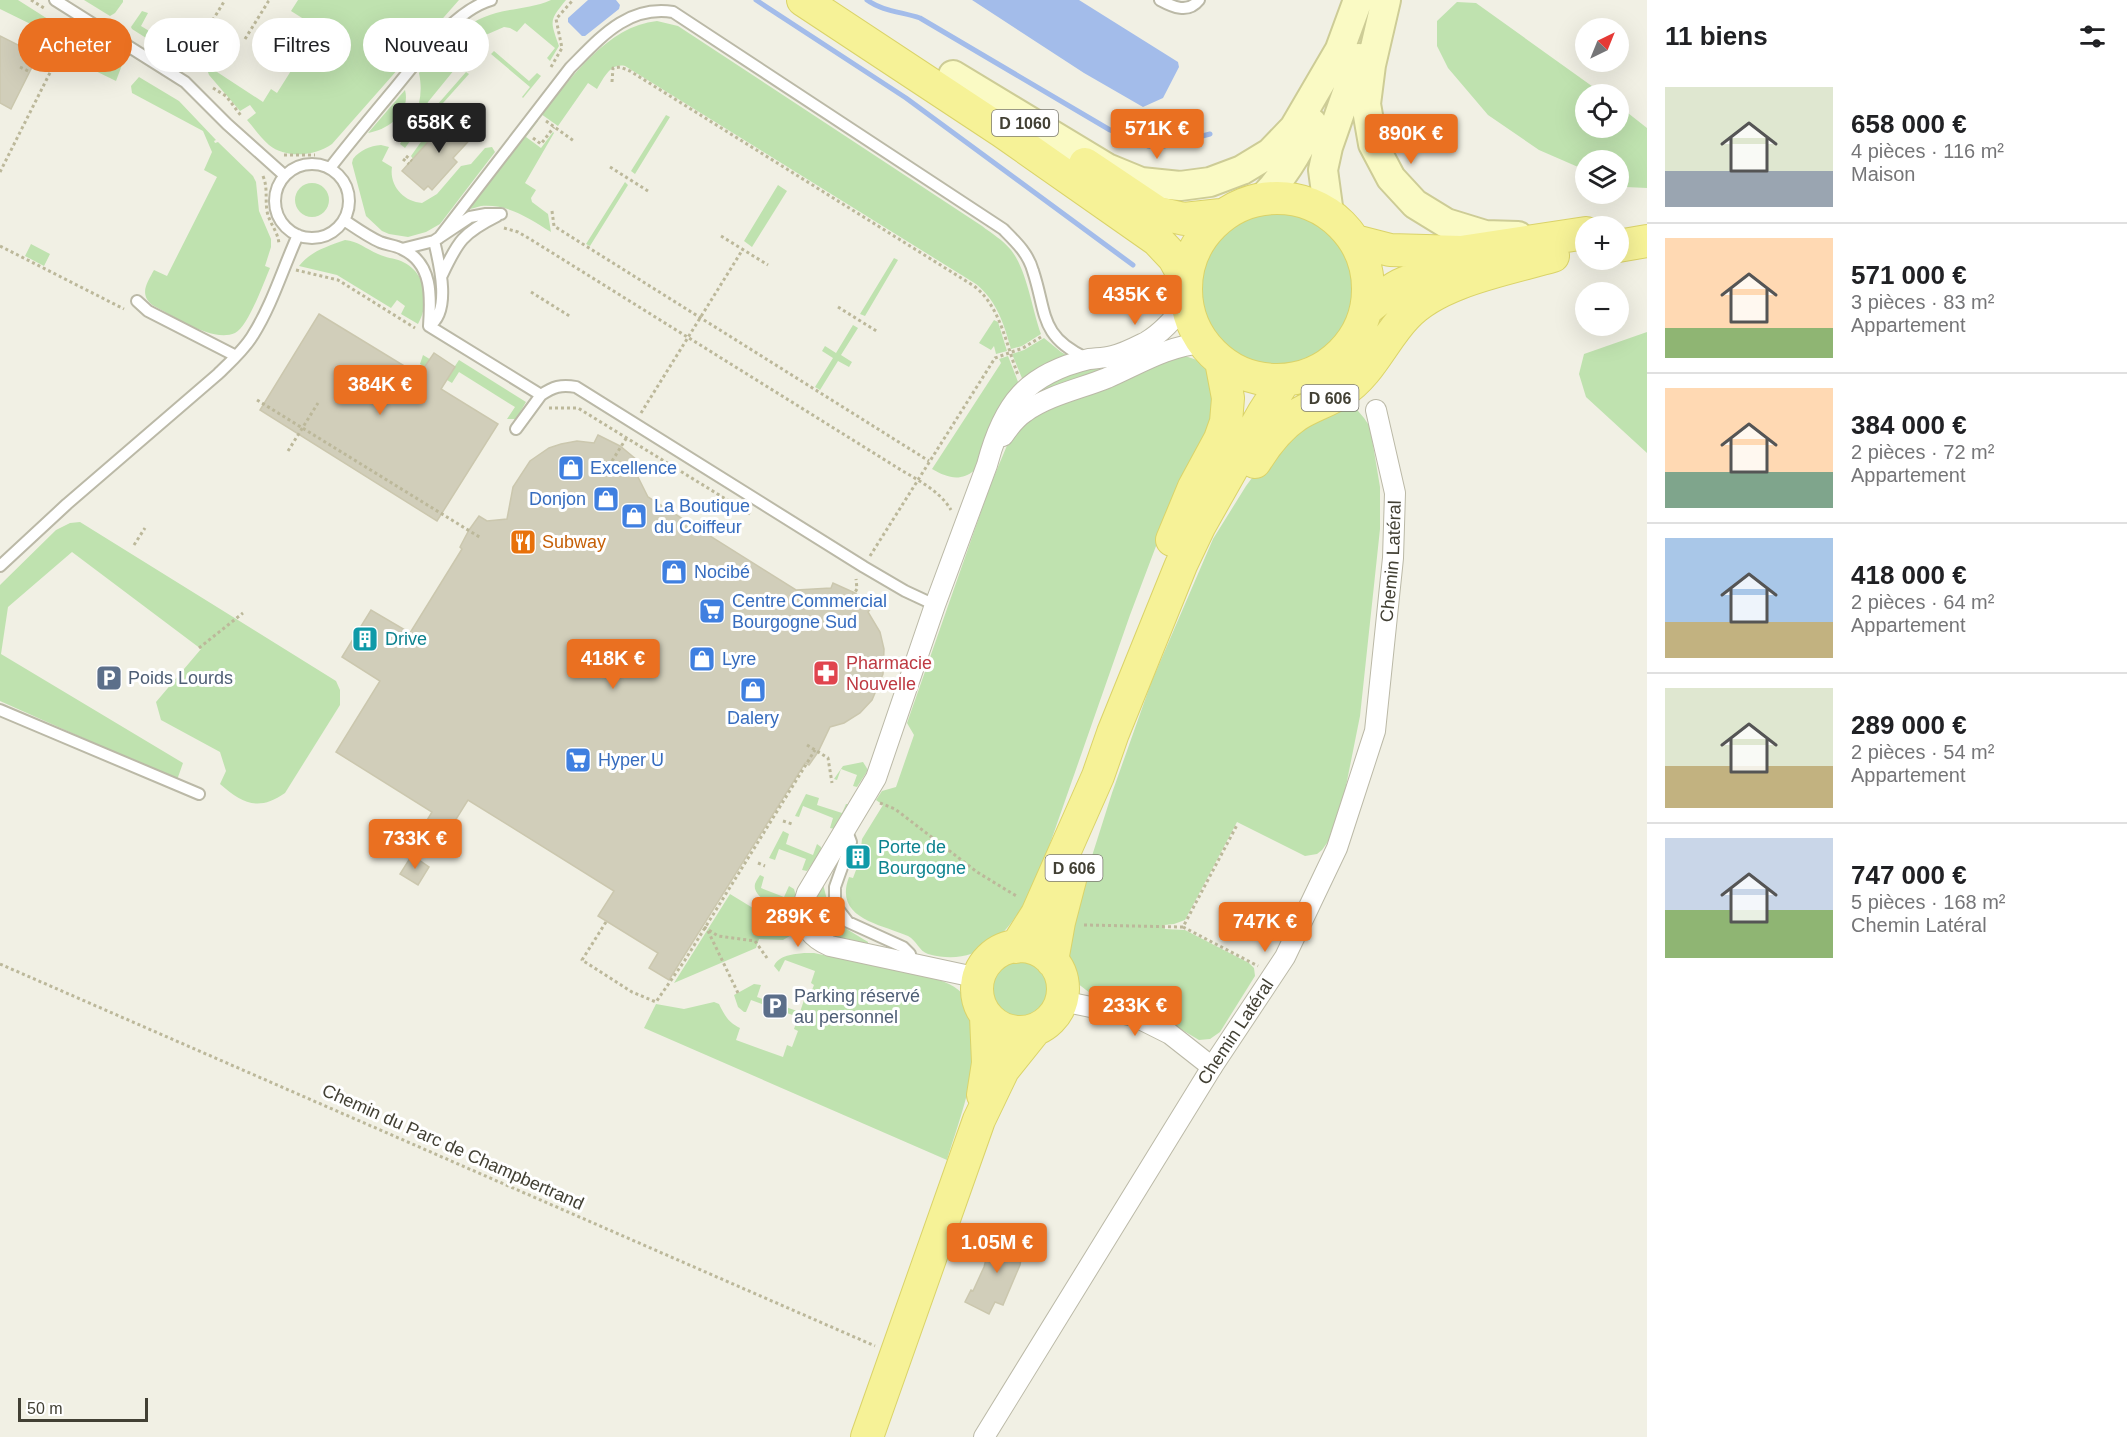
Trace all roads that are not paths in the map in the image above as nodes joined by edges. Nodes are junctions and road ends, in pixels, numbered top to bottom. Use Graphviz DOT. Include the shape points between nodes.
graph roads {
  1 [pos="55,0"];
  2 [pos="491,0"];
  3 [pos="803,0"];
  4 [pos="838,0"];
  5 [pos="1160,0"];
  6 [pos="1199,0"];
  7 [pos="1358,0"];
  8 [pos="1380,0"];
  9 [pos="1386,0"];
  10 [pos="1339,51"];
  11 [pos="953,75"];
  12 [pos="330,168"];
  13 [pos="284,175"];
  14 [pos="1262,198"];
  15 [pos="1329,214"];
  16 [pos="1221,215"];
  17 [pos="344,220"];
  18 [pos="1647,225"];
  19 [pos="1629,227"];
  20 [pos="298,235"];
  21 [pos="436,240"];
  22 [pos="1355,241"];
  23 [pos="1647,241"];
  24 [pos="1571,244"];
  25 [pos="1629,244"];
  26 [pos="402,249"];
  27 [pos="442,275"];
  28 [pos="1186,292"];
  29 [pos="138,301"];
  30 [pos="1366,310"];
  31 [pos="429,326"];
  32 [pos="1212,352"];
  33 [pos="236,356"];
  34 [pos="1089,359"];
  35 [pos="1284,381"];
  36 [pos="538,398"];
  37 [pos="1376,410"];
  38 [pos="516,429"];
  39 [pos="987,465"];
  40 [pos="0,566"];
  41 [pos="935,605"];
  42 [pos="1165,608"];
  43 [pos="0,710"];
  44 [pos="1113,733"];
  45 [pos="199,794"];
  46 [pos="846,828"];
  47 [pos="1048,918"];
  48 [pos="1016,947"];
  49 [pos="1052,960"];
  50 [pos="912,964"];
  51 [pos="979,978"];
  52 [pos="1062,1001"];
  53 [pos="986,1016"];
  54 [pos="1035,1030"];
  55 [pos="1212,1067"];
  56 [pos="979,1120"];
  57 [pos="867,1437"];
  58 [pos="984,1437"];
  1 -- 13 [label="lane" via="185,82"];
  2 -- 12 [label="lane" via="468,10 450,26"];
  3 -- 28 [label="main road, D 1060" via="1157,240 1174,258"];
  4 -- 11 [label="main road, D 1060"];
  5 -- 6 [label="lane" via="1185,9"];
  7 -- 10 [label="main road"];
  8 -- 15 [label="main road" via="1328,147 1323,170"];
  9 -- 24 [label="main road" via="1366,104 1373,144 1391,178 1415,204 1446,223 1485,235"];
  10 -- 11 [label="main road" via="1294,128 1270,153 1242,170 1210,182 1180,186 1141,182 1107,168"];
  10 -- 14 [label="main road" via="1311,125 1277,183"];
  11 -- 16 [label="main road, D 1060" via="1158,213 1184,219"];
  12 -- 13 [label="lane" via="321,164 301,165"];
  12 -- 17 [label="lane" via="340,175 349,196"];
  13 -- 20 [label="lane" via="275,197 276,209 280,220"];
  14 -- 15 [label="main road" via="1297,200"];
  14 -- 16 [label="main road"];
  15 -- 22 [label="main road"];
  16 -- 28 [label="main road" via="1195,247"];
  17 -- 20 [label="lane" via="319,238"];
  17 -- 26 [label="lane" via="382,243"];
  18 -- 19 [label="main road"];
  20 -- 33 [label="lane" via="265,313"];
  21 -- 26 [label="lane"];
  21 -- 27 [label="lane"];
  21 -- 27 [label="lane" via="470,217 501,214 464,236"];
  21 -- 34 [label="lane" via="570,68 595,43 626,18 659,10 673,12 1003,230 1021,247 1033,269 1041,307 1051,330 1071,351"];
  22 -- 24 [label="main road" via="1390,250 1461,252"];
  22 -- 30 [label="main road" via="1368,274"];
  23 -- 25 [label="main road"];
  24 -- 30 [label="main road" via="1420,278 1402,284"];
  24 -- 42 [label="main road, D 606" via="1453,285 1407,314 1361,376 1342,392 1297,415 1264,447"];
  26 -- 31 [label="lane" via="417,258 429,280"];
  27 -- 31 [label="lane" via="442,301 435,322"];
  28 -- 32 [label="main road" via="1192,324"];
  28 -- 34 [label="street" via="1170,322 1148,341 1115,356"];
  29 -- 33 [label="lane" via="148,311"];
  30 -- 35 [label="main road" via="1355,337 1337,359 1312,374"];
  31 -- 36 [label="lane"];
  32 -- 35 [label="main road" via="1251,377"];
  32 -- 39 [label="street" via="1173,348 1025,411 1010,426"];
  32 -- 44 [label="main road, D 606" via="1228,398 1226,422 1186,505 1148,603"];
  33 -- 40 [label="lane"];
  34 -- 39 [label="street" via="1054,371 1024,390 1007,410"];
  35 -- 42 [label="main road, D 606" via="1200,525"];
  36 -- 38 [label="lane"];
  36 -- 41 [label="lane" via="552,388 576,387 864,567"];
  37 -- 55 [label="street, Chemin Latéral" via="1395,493 1393,558 1375,731 1337,848 1285,957"];
  39 -- 41 [label="street"];
  41 -- 46 [label="street" via="876,778"];
  42 -- 44 [label="main road, D 606"];
  43 -- 45 [label="lane"];
  44 -- 47 [label="main road, D 606"];
  46 -- 50 [label="lane" via="851,842 835,886 835,905 848,922 903,947"];
  46 -- 50 [label="street" via="807,893 802,906 805,925 811,935 830,946"];
  47 -- 48 [label="main road, D 606"];
  47 -- 49 [label="main road, D 606"];
  48 -- 49 [label="main road" via="1029,947"];
  48 -- 51 [label="main road" via="993,956"];
  49 -- 52 [label="main road" via="1062,979"];
  50 -- 51 [label="street"];
  51 -- 53 [label="main road" via="977,991"];
  52 -- 54 [label="main road" via="1047,1023"];
  52 -- 55 [label="street" via="1134,1016 1170,1034"];
  53 -- 54 [label="main road" via="1008,1031"];
  53 -- 56 [label="main road" via="988,1063"];
  54 -- 56 [label="main road" via="1004,1070"];
  55 -- 58 [label="street, Chemin Latéral"];
  56 -- 57 [label="main road"];
}
